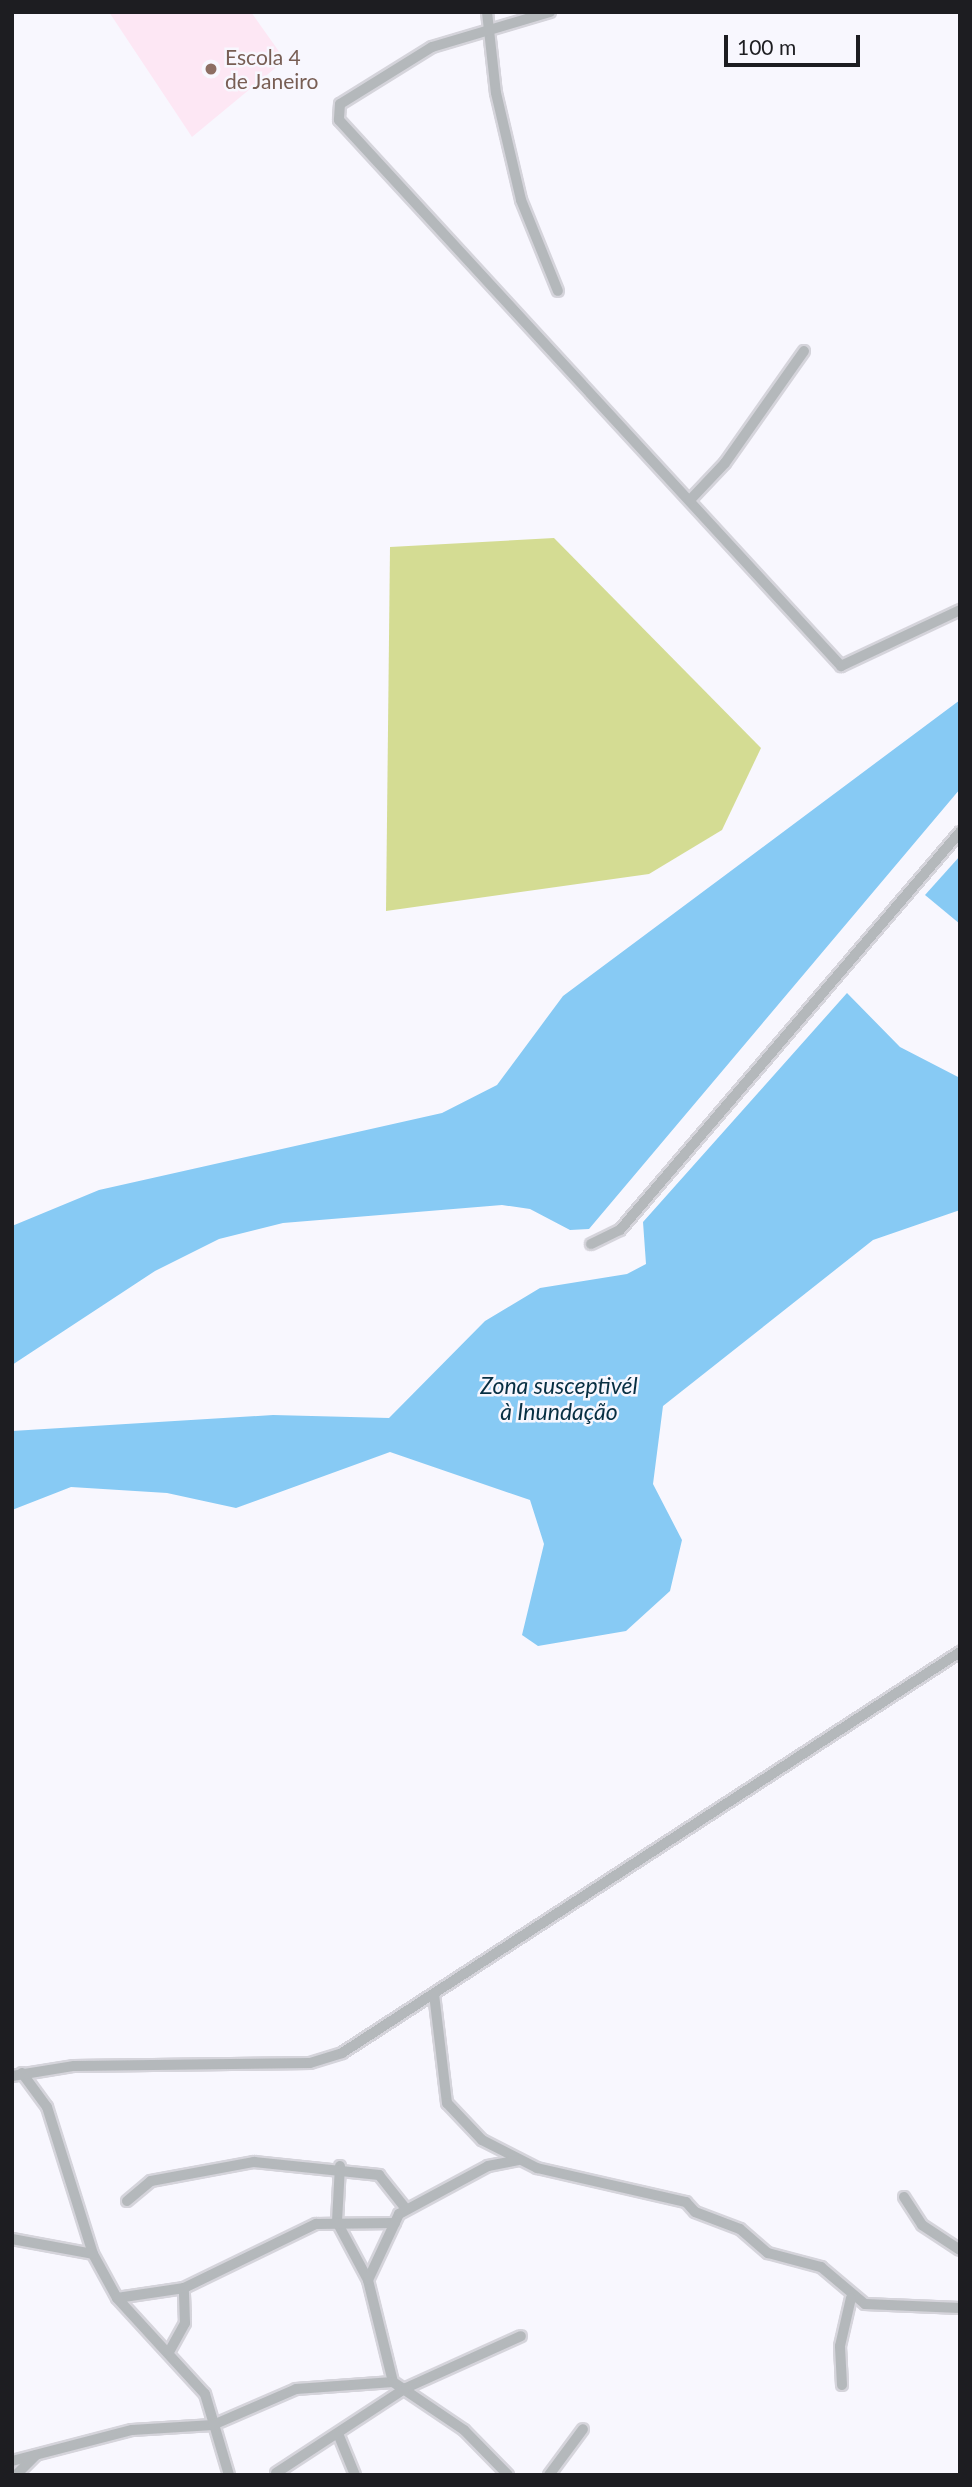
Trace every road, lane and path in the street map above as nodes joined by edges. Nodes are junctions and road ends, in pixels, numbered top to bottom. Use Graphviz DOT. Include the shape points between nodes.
graph roads {
  1 [pos="487,12"];
  2 [pos="550,12"];
  3 [pos="489,27"];
  4 [pos="558,291"];
  5 [pos="804,351"];
  6 [pos="690,500"];
  7 [pos="960,610"];
  8 [pos="960,832"];
  9 [pos="591,1244"];
  10 [pos="960,1652"];
  11 [pos="434,1994"];
  12 [pos="17,2075"];
  13 [pos="518,2160"];
  14 [pos="340,2166"];
  15 [pos="904,2197"];
  16 [pos="127,2200"];
  17 [pos="406,2209"];
  18 [pos="337,2222"];
  19 [pos="395,2223"];
  20 [pos="12,2239"];
  21 [pos="960,2250"];
  22 [pos="93,2254"];
  23 [pos="368,2280"];
  24 [pos="184,2288"];
  25 [pos="117,2298"];
  26 [pos="851,2298"];
  27 [pos="960,2308"];
  28 [pos="521,2336"];
  29 [pos="169,2352"];
  30 [pos="393,2382"];
  31 [pos="842,2385"];
  32 [pos="406,2388"];
  33 [pos="213,2425"];
  34 [pos="583,2429"];
  35 [pos="339,2435"];
  36 [pos="38,2453"];
  37 [pos="12,2461"];
  38 [pos="276,2473"];
  39 [pos="16,2475"];
  40 [pos="229,2475"];
  41 [pos="355,2475"];
  42 [pos="508,2475"];
  43 [pos="549,2475"];
  1 -- 3 [label="street"];
  2 -- 3 [label="street"];
  3 -- 4 [label="street" via="521,200"];
  3 -- 6 [label="street" via="432,47 340,104 339,120"];
  5 -- 6 [label="street" via="725,463"];
  6 -- 7 [label="street" via="841,666"];
  8 -- 9 [label="street" via="620,1230"];
  10 -- 11 [label="street"];
  11 -- 12 [label="street" via="342,2053 310,2063 74,2066"];
  11 -- 13 [label="street" via="447,2103 482,2140"];
  12 -- 22 [label="street" via="47,2107"];
  13 -- 17 [label="street" via="488,2166"];
  13 -- 26 [label="street" via="686,2202 740,2229 768,2253 821,2267"];
  14 -- 16 [label="street" via="234,2164 151,2181"];
  14 -- 17 [label="street" via="379,2175"];
  14 -- 18 [label="street"];
  15 -- 21 [label="street" via="922,2225"];
  17 -- 19 [label="street"];
  18 -- 19 [label="street"];
  18 -- 23 [label="street"];
  18 -- 24 [label="street" via="273,2240"];
  19 -- 23 [label="street"];
  20 -- 22 [label="street"];
  22 -- 25 [label="street"];
  23 -- 30 [label="street"];
  24 -- 25 [label="street"];
  24 -- 29 [label="street" via="185,2323"];
  25 -- 29 [label="street"];
  26 -- 27 [label="street"];
  26 -- 31 [label="street" via="840,2346"];
  28 -- 32 [label="street"];
  29 -- 33 [label="street" via="205,2394"];
  30 -- 32 [label="street"];
  30 -- 33 [label="street" via="296,2389"];
  32 -- 35 [label="street"];
  32 -- 42 [label="street" via="464,2430"];
  33 -- 36 [label="street" via="132,2430"];
  33 -- 40 [label="street"];
  34 -- 43 [label="street"];
  35 -- 38 [label="street"];
  35 -- 41 [label="street"];
  36 -- 37 [label="street"];
  36 -- 39 [label="street"];
}
